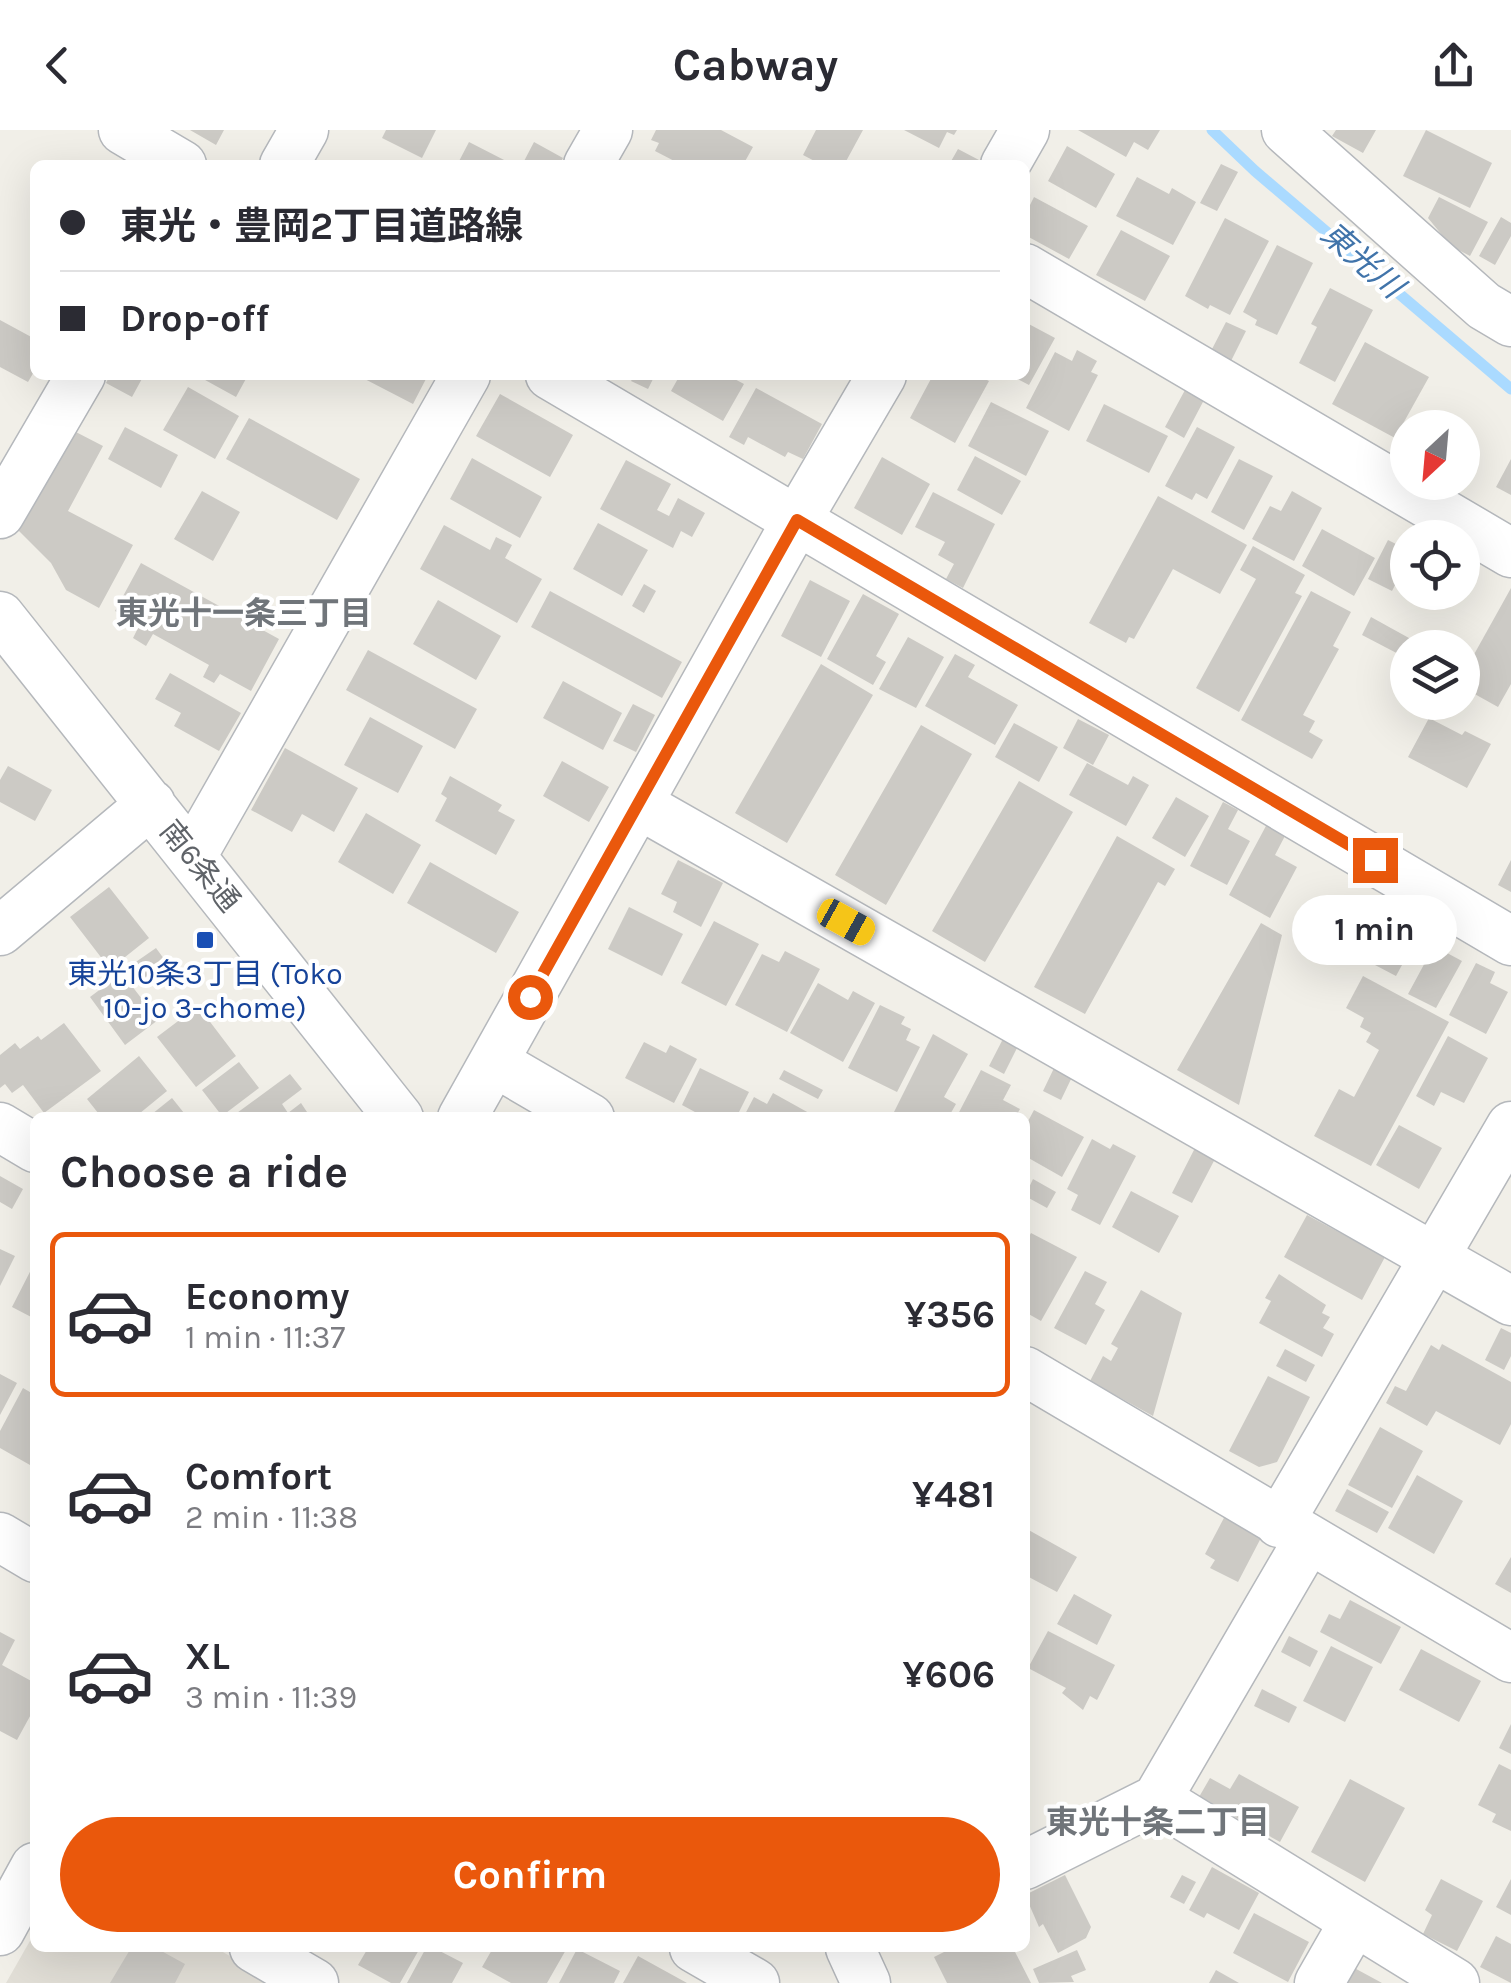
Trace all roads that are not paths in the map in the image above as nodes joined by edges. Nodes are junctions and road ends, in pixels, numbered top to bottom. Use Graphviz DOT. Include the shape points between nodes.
graph roads {
  1 [pos="123,130"];
  2 [pos="304,130"];
  3 [pos="608,130"];
  4 [pos="1025,130"];
  5 [pos="1286,130"];
  6 [pos="174,160"];
  7 [pos="287,160"];
  8 [pos="591,160"];
  9 [pos="1008,160"];
  10 [pos="1030,271"];
  11 [pos="1511,322"];
  12 [pos="78,380"];
  13 [pos="463,380"];
  14 [pos="559,380"];
  15 [pos="879,380"];
  16 [pos="0,514"];
  17 [pos="797,520"];
  18 [pos="1511,553"];
  19 [pos="0,616"];
  20 [pos="150,804"];
  21 [pos="638,804"];
  22 [pos="192,856"];
  23 [pos="0,932"];
  24 [pos="1511,940"];
  25 [pos="494,1062"];
  26 [pos="394,1112"];
  27 [pos="465,1112"];
  28 [pos="580,1112"];
  29 [pos="1511,1126"];
  30 [pos="0,1127"];
  31 [pos="30,1145"];
  32 [pos="1434,1256"];
  33 [pos="1511,1301"];
  34 [pos="1030,1373"];
  35 [pos="1294,1532"];
  36 [pos="0,1538"];
  37 [pos="30,1555"];
  38 [pos="1511,1658"];
  39 [pos="1157,1799"];
  40 [pos="1030,1862"];
  41 [pos="30,1876"];
  42 [pos="1354,1922"];
  43 [pos="0,1931"];
  44 [pos="261,1952"];
  45 [pos="314,1983"];
  46 [pos="1319,1983"];
  47 [pos="1455,1983"];
  1 -- 6 [label="street"];
  2 -- 7 [label="street"];
  3 -- 8 [label="street"];
  4 -- 9 [label="street"];
  5 -- 11 [label="street" via="1484,306"];
  10 -- 18 [label="street"];
  12 -- 16 [label="street"];
  13 -- 22 [label="street"];
  14 -- 17 [label="street"];
  15 -- 17 [label="street"];
  17 -- 21 [label="street"];
  17 -- 24 [label="street"];
  19 -- 20 [label="street, 南6条通"];
  20 -- 22 [label="street, 南6条通"];
  20 -- 23 [label="street"];
  21 -- 25 [label="street"];
  21 -- 32 [label="street"];
  22 -- 26 [label="street, 南6条通"];
  25 -- 27 [label="street"];
  25 -- 28 [label="street"];
  29 -- 32 [label="street"];
  30 -- 31 [label="street"];
  32 -- 33 [label="street"];
  32 -- 35 [label="street"];
  34 -- 35 [label="street"];
  35 -- 38 [label="street"];
  35 -- 39 [label="street"];
  36 -- 37 [label="street"];
  39 -- 40 [label="street"];
  39 -- 42 [label="street"];
  41 -- 43 [label="street"];
  42 -- 46 [label="street"];
  42 -- 47 [label="street"];
  44 -- 45 [label="street"];
}
